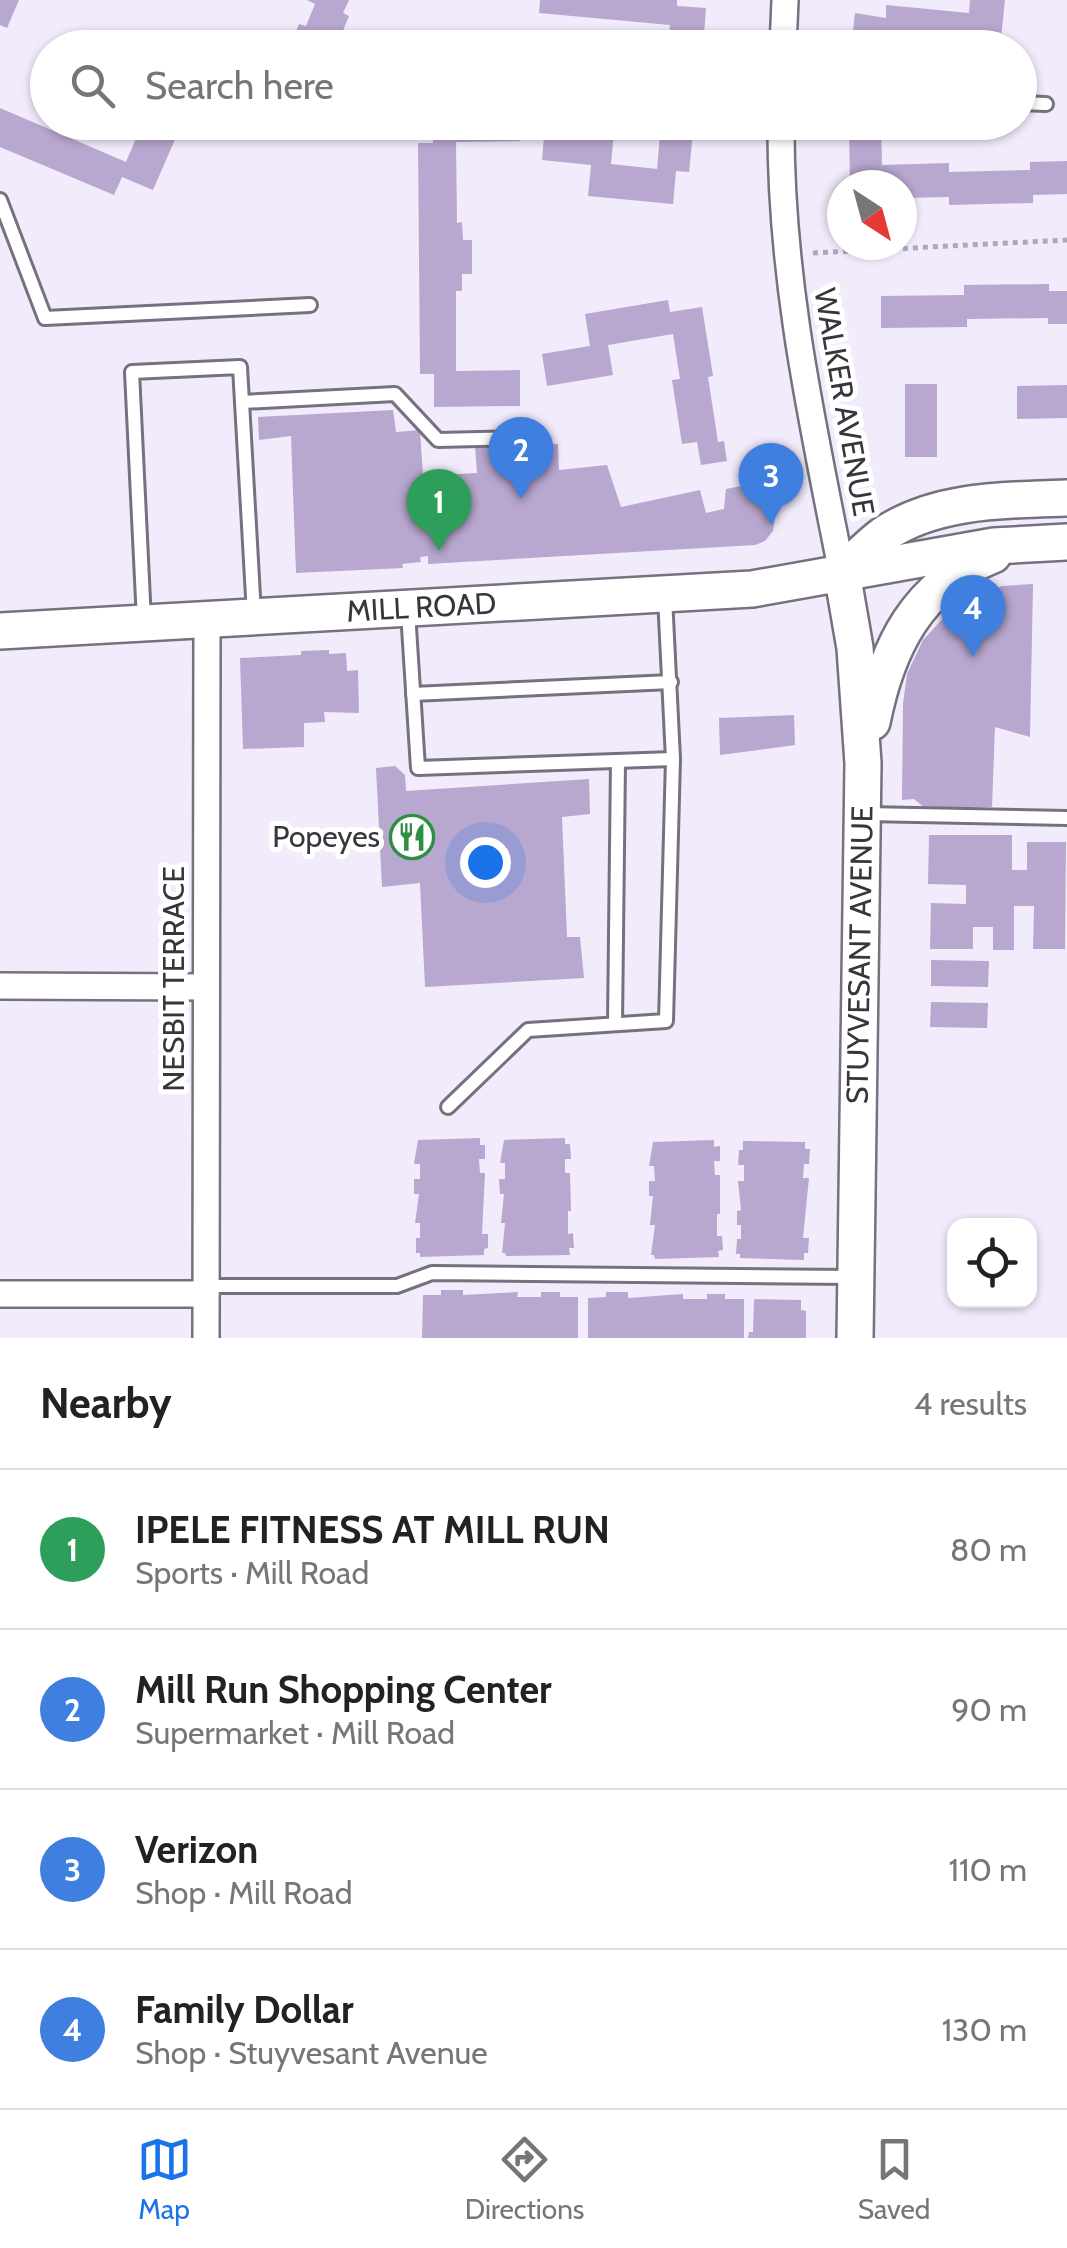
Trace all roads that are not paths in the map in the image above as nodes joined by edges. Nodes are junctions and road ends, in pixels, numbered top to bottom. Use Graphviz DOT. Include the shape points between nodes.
graph roads {
  1 [pos="785,0"];
  2 [pos="784,30"];
  3 [pos="1037,104"];
  4 [pos="1046,104"];
  5 [pos="782,140"];
  6 [pos="0,200"];
  7 [pos="310,305"];
  8 [pos="242,402"];
  9 [pos="518,438"];
  10 [pos="1067,498"];
  11 [pos="1030,542"];
  12 [pos="1067,542"];
  13 [pos="842,573"];
  14 [pos="664,595"];
  15 [pos="408,610"];
  16 [pos="254,618"];
  17 [pos="207,621"];
  18 [pos="144,624"];
  19 [pos="0,631"];
  20 [pos="671,682"];
  21 [pos="413,694"];
  22 [pos="672,759"];
  23 [pos="618,761"];
  24 [pos="863,762"];
  25 [pos="862,814"];
  26 [pos="1067,818"];
  27 [pos="0,986"];
  28 [pos="206,987"];
  29 [pos="615,1024"];
  30 [pos="448,1107"];
  31 [pos="855,1278"];
  32 [pos="206,1290"];
  33 [pos="0,1294"];
  34 [pos="206,1338"];
  35 [pos="855,1338"];
  1 -- 2 [label="street"];
  3 -- 4 [label="lane"];
  5 -- 13 [label="street, WALKER AVENUE" via="795,332"];
  6 -- 7 [label="lane" via="45,318"];
  8 -- 9 [label="lane" via="395,394 438,440"];
  8 -- 16 [label="lane"];
  8 -- 18 [label="lane" via="240,368 132,372"];
  10 -- 13 [label="main road" via="954,506 886,533"];
  11 -- 12 [label="main road"];
  11 -- 13 [label="main road"];
  11 -- 24 [label="main road" via="977,562 914,613 888,660"];
  13 -- 14 [label="main road, MILL ROAD"];
  13 -- 24 [label="main road, STUYVESANT AVENUE"];
  14 -- 15 [label="main road, MILL ROAD"];
  14 -- 20 [label="lane"];
  15 -- 16 [label="main road, MILL ROAD"];
  15 -- 21 [label="lane"];
  16 -- 17 [label="main road, MILL ROAD"];
  17 -- 18 [label="main road, MILL ROAD"];
  17 -- 28 [label="street, NESBIT TERRACE"];
  18 -- 19 [label="main road, MILL ROAD"];
  20 -- 21 [label="lane"];
  20 -- 22 [label="lane"];
  21 -- 23 [label="lane" via="418,768"];
  22 -- 23 [label="lane"];
  22 -- 29 [label="lane" via="666,1021"];
  23 -- 29 [label="lane"];
  24 -- 25 [label="main road, STUYVESANT AVENUE"];
  25 -- 26 [label="lane"];
  25 -- 31 [label="main road, STUYVESANT AVENUE"];
  27 -- 28 [label="street"];
  28 -- 32 [label="street, NESBIT TERRACE"];
  29 -- 30 [label="lane" via="528,1030"];
  31 -- 32 [label="lane" via="432,1272 398,1286"];
  31 -- 35 [label="main road, STUYVESANT AVENUE"];
  32 -- 33 [label="street"];
  32 -- 34 [label="street, NESBIT TERRACE"];
}
